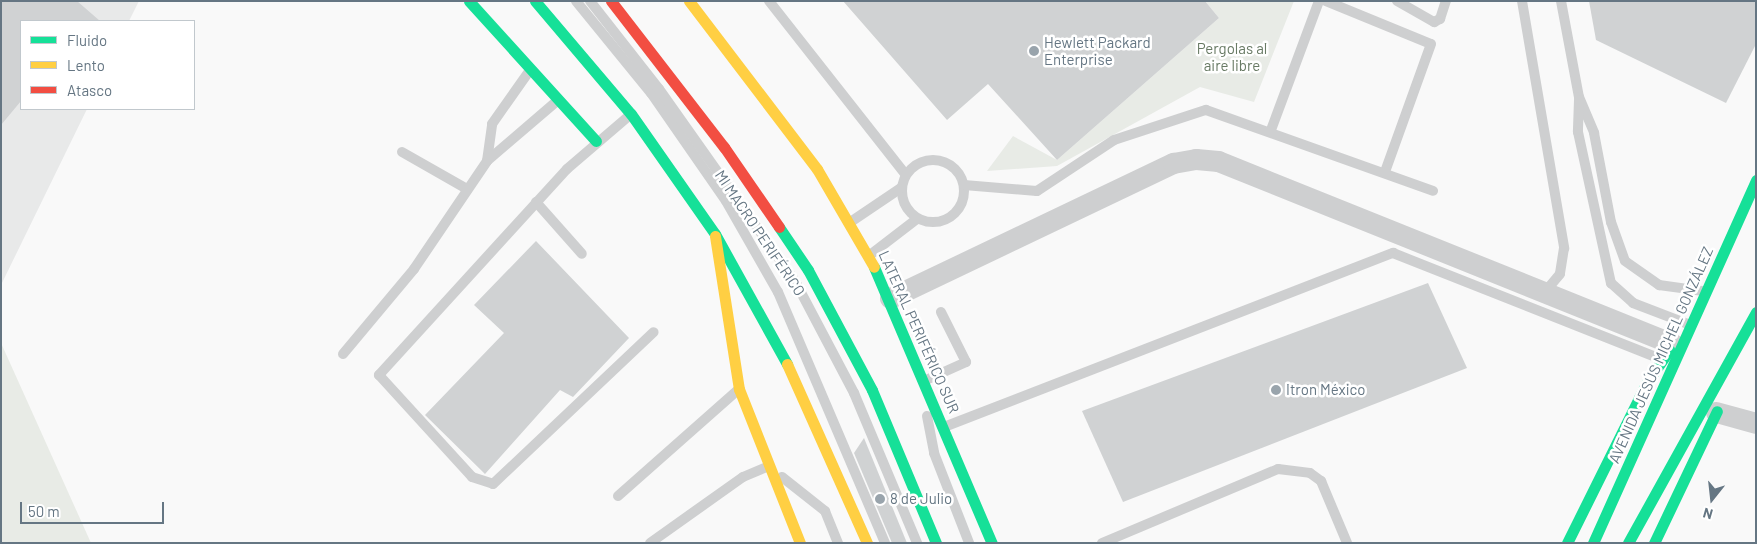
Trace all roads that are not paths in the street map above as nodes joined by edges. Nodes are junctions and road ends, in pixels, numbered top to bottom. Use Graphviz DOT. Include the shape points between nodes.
graph roads {
  1 [pos="469,1"];
  2 [pos="535,1"];
  3 [pos="576,1"];
  4 [pos="590,1"];
  5 [pos="611,1"];
  6 [pos="689,1"];
  7 [pos="769,1"];
  8 [pos="1397,1"];
  9 [pos="1446,1"];
  10 [pos="1522,1"];
  11 [pos="1561,1"];
  12 [pos="1330,2"];
  13 [pos="1315,3"];
  14 [pos="531,69"];
  15 [pos="1579,97"];
  16 [pos="558,100"];
  17 [pos="631,114"];
  18 [pos="1271,130"];
  19 [pos="596,141"];
  20 [pos="402,152"];
  21 [pos="487,161"];
  22 [pos="1385,172"];
  23 [pos="906,175"];
  24 [pos="1756,180"];
  25 [pos="964,185"];
  26 [pos="901,188"];
  27 [pos="467,190"];
  28 [pos="1433,190"];
  29 [pos="536,202"];
  30 [pos="917,218"];
  31 [pos="851,222"];
  32 [pos="715,234"];
  33 [pos="582,254"];
  34 [pos="869,256"];
  35 [pos="1704,291"];
  36 [pos="1543,294"];
  37 [pos="890,298"];
  38 [pos="941,312"];
  39 [pos="1756,312"];
  40 [pos="1688,325"];
  41 [pos="654,332"];
  42 [pos="1737,346"];
  43 [pos="1668,352"];
  44 [pos="343,354"];
  45 [pos="916,359"];
  46 [pos="925,380"];
  47 [pos="739,389"];
  48 [pos="1716,412"];
  49 [pos="1756,423"];
  50 [pos="944,427"];
  51 [pos="768,465"];
  52 [pos="618,496"];
  53 [pos="650,543"];
  54 [pos="800,543"];
  55 [pos="838,543"];
  56 [pos="867,543"];
  57 [pos="885,543"];
  58 [pos="916,543"];
  59 [pos="936,543"];
  60 [pos="969,543"];
  61 [pos="992,543"];
  62 [pos="1102,543"];
  63 [pos="1347,543"];
  64 [pos="1566,543"];
  65 [pos="1593,543"];
  66 [pos="1628,543"];
  67 [pos="1654,543"];
  1 -- 14 [label="main road"];
  2 -- 17 [label="main road"];
  3 -- 57 [label="lane, MI MACRO PERIFÉRICO" via="651,93 726,201 778,292"];
  4 -- 58 [label="lane, MI MACRO PERIFÉRICO" via="659,89 795,281 854,393"];
  5 -- 59 [label="main road" via="724,147 808,270 872,390"];
  6 -- 31 [label="main road, LATERAL PERIFÉRICO SUR" via="817,169"];
  7 -- 23 [label="lane"];
  8 -- 9 [label="lane" via="1434,22 1440,19"];
  10 -- 36 [label="lane" via="1564,248 1560,274"];
  11 -- 15 [label="lane"];
  12 -- 22 [label="lane" via="1431,44"];
  13 -- 18 [label="lane"];
  14 -- 16 [label="main road"];
  14 -- 21 [label="lane" via="492,124"];
  15 -- 35 [label="lane" via="1594,132 1611,222 1625,262 1659,285"];
  15 -- 40 [label="lane" via="1578,132 1611,283 1633,303"];
  16 -- 19 [label="main road"];
  16 -- 21 [label="lane"];
  17 -- 19 [label="lane"];
  17 -- 32 [label="main road"];
  18 -- 22 [label="lane"];
  18 -- 25 [label="lane" via="1220,112 1199,111 1114,140 1037,190"];
  19 -- 29 [label="lane"];
  20 -- 27 [label="lane"];
  21 -- 27 [label="lane"];
  22 -- 28 [label="lane"];
  23 -- 25 [label="lane" via="923,161 938,160 958,172"];
  23 -- 26 [label="lane"];
  24 -- 35 [label="main road, AVENIDA JESÚS MICHEL GONZÁLEZ"];
  25 -- 30 [label="lane" via="964,200 949,219 932,223"];
  26 -- 30 [label="lane" via="905,206"];
  26 -- 31 [label="lane"];
  27 -- 44 [label="lane" via="414,269"];
  29 -- 33 [label="lane"];
  29 -- 41 [label="lane" via="385,364 379,375 384,386 478,483 493,484"];
  30 -- 34 [label="lane"];
  31 -- 34 [label="main road, LATERAL PERIFÉRICO SUR"];
  32 -- 47 [label="main road"];
  32 -- 56 [label="main road" via="782,351"];
  34 -- 37 [label="main road, LATERAL PERIFÉRICO SUR"];
  35 -- 40 [label="main road, AVENIDA JESÚS MICHEL GONZÁLEZ"];
  36 -- 37 [label="street" via="1218,161 1196,159 1173,163"];
  36 -- 43 [label="street"];
  37 -- 45 [label="main road, LATERAL PERIFÉRICO SUR"];
  38 -- 46 [label="lane" via="966,362"];
  39 -- 42 [label="main road"];
  40 -- 43 [label="main road"];
  40 -- 65 [label="main road, AVENIDA JESÚS MICHEL GONZÁLEZ" via="1665,391"];
  42 -- 48 [label="main road"];
  42 -- 66 [label="main road"];
  43 -- 50 [label="lane" via="1393,253"];
  43 -- 64 [label="main road"];
  45 -- 46 [label="main road, LATERAL PERIFÉRICO SUR"];
  45 -- 60 [label="lane" via="934,453"];
  46 -- 50 [label="main road, LATERAL PERIFÉRICO SUR"];
  47 -- 51 [label="main road"];
  47 -- 52 [label="lane"];
  48 -- 49 [label="street"];
  48 -- 67 [label="main road"];
  50 -- 61 [label="main road, LATERAL PERIFÉRICO SUR"];
  51 -- 53 [label="lane" via="743,477"];
  51 -- 54 [label="main road"];
  51 -- 55 [label="lane" via="825,511"];
  62 -- 63 [label="lane" via="1278,469 1310,473 1322,481"];
}
